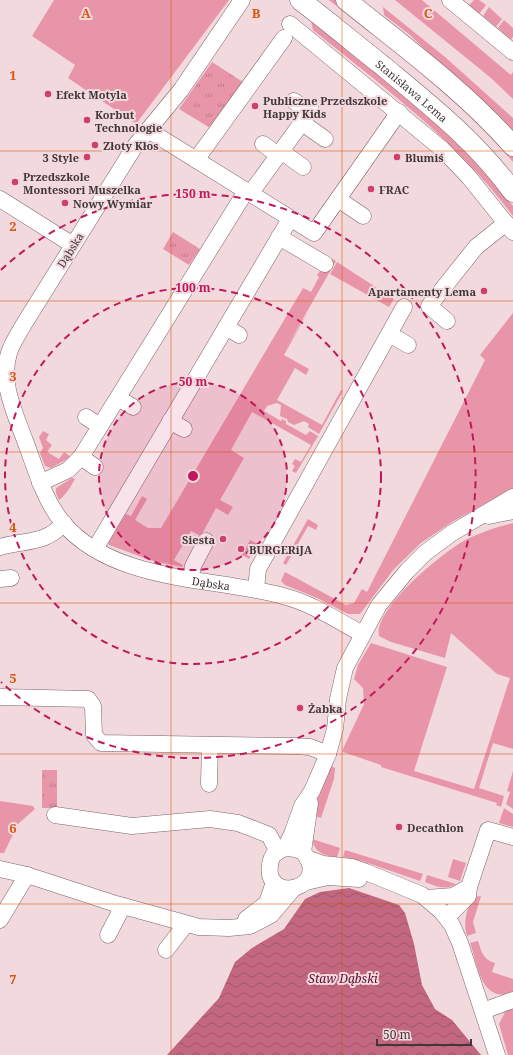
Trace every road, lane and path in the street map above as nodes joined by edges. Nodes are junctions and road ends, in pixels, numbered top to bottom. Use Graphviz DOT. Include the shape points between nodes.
graph roads {
  1 [pos="242,0"];
  2 [pos="300,0"];
  3 [pos="346,0"];
  4 [pos="450,0"];
  5 [pos="513,52"];
  6 [pos="294,100"];
  7 [pos="399,112"];
  8 [pos="307,115"];
  9 [pos="148,130"];
  10 [pos="325,139"];
  11 [pos="263,144"];
  12 [pos="513,146"];
  13 [pos="280,153"];
  14 [pos="196,160"];
  15 [pos="303,167"];
  16 [pos="513,192"];
  17 [pos="248,193"];
  18 [pos="0,199"];
  19 [pos="338,199"];
  20 [pos="363,216"];
  21 [pos="290,218"];
  22 [pos="510,228"];
  23 [pos="279,237"];
  24 [pos="74,245"];
  25 [pos="325,264"];
  26 [pos="404,307"];
  27 [pos="447,321"];
  28 [pos="388,334"];
  29 [pos="408,345"];
  30 [pos="118,398"];
  31 [pos="133,407"];
  32 [pos="86,417"];
  33 [pos="100,426"];
  34 [pos="81,457"];
  35 [pos="95,467"];
  36 [pos="40,483"];
  37 [pos="513,497"];
  38 [pos="513,511"];
  39 [pos="478,519"];
  40 [pos="64,523"];
  41 [pos="206,541"];
  42 [pos="0,547"];
  43 [pos="95,548"];
  44 [pos="190,579"];
  45 [pos="256,589"];
  46 [pos="362,634"];
  47 [pos="0,697"];
  48 [pos="210,745"];
  49 [pos="328,754"];
  50 [pos="209,784"];
  51 [pos="312,791"];
  52 [pos="55,815"];
  53 [pos="513,837"];
  54 [pos="281,850"];
  55 [pos="306,855"];
  56 [pos="0,869"];
  57 [pos="27,875"];
  58 [pos="384,881"];
  59 [pos="274,882"];
  60 [pos="300,885"];
  61 [pos="470,887"];
  62 [pos="426,898"];
  63 [pos="123,906"];
  64 [pos="447,917"];
  65 [pos="0,920"];
  66 [pos="186,924"];
  67 [pos="229,928"];
  68 [pos="108,935"];
  69 [pos="166,950"];
  70 [pos="513,1000"];
  71 [pos="483,1011"];
  72 [pos="497,1055"];
  1 -- 9 [label="street, Dąbska" via="181,90"];
  2 -- 16 [label="main road, Stanisława Lema" via="463,134"];
  3 -- 12 [label="main road" via="453,86"];
  4 -- 5 [label="street"];
  6 -- 8 [label="street"];
  7 -- 14 [label="street" via="287,31"];
  7 -- 19 [label="street"];
  7 -- 22 [label="street" via="463,170"];
  8 -- 10 [label="street"];
  8 -- 13 [label="street"];
  9 -- 14 [label="street"];
  9 -- 24 [label="street, Dąbska" via="125,161"];
  11 -- 13 [label="street"];
  13 -- 15 [label="street"];
  13 -- 17 [label="street"];
  14 -- 17 [label="street"];
  17 -- 21 [label="street"];
  17 -- 30 [label="street" via="182,308"];
  18 -- 24 [label="street"];
  19 -- 20 [label="street"];
  19 -- 21 [label="street" via="314,233"];
  21 -- 23 [label="street"];
  22 -- 27 [label="street" via="476,247 429,306"];
  23 -- 25 [label="street"];
  23 -- 43 [label="street" via="274,258 177,425"];
  24 -- 36 [label="street, Dąbska" via="24,324 7,359 8,394"];
  26 -- 28 [label="street"];
  28 -- 29 [label="street"];
  28 -- 45 [label="street" via="258,569"];
  30 -- 31 [label="street"];
  30 -- 33 [label="street"];
  32 -- 33 [label="street"];
  33 -- 34 [label="street"];
  34 -- 35 [label="street"];
  34 -- 36 [label="street" via="68,470"];
  36 -- 40 [label="street, Dąbska"];
  37 -- 39 [label="street"];
  38 -- 39 [label="street"];
  39 -- 46 [label="street" via="444,539 407,571 379,605"];
  40 -- 42 [label="street" via="47,537"];
  40 -- 43 [label="street, Dąbska"];
  41 -- 44 [label="street"];
  43 -- 44 [label="street, Dąbska" via="130,564"];
  44 -- 45 [label="street, Dąbska"];
  45 -- 46 [label="street, Dąbska" via="298,601"];
  46 -- 49 [label="street" via="345,668 335,729"];
  47 -- 48 [label="street" via="88,699 93,706 94,735 101,743"];
  48 -- 49 [label="street" via="310,747"];
  48 -- 50 [label="street"];
  49 -- 51 [label="street"];
  51 -- 54 [label="street" via="302,806 292,834"];
  51 -- 55 [label="street"];
  52 -- 54 [label="street" via="132,826 210,819 238,823 269,834"];
  53 -- 61 [label="street" via="488,830"];
  54 -- 55 [label="street" via="296,848"];
  54 -- 59 [label="street" via="270,862 269,870"];
  55 -- 58 [label="street" via="323,864 352,867"];
  55 -- 60 [label="street" via="311,866 310,874"];
  56 -- 57 [label="street"];
  57 -- 63 [label="street"];
  57 -- 65 [label="street"];
  58 -- 60 [label="street" via="328,877"];
  58 -- 62 [label="street"];
  59 -- 60 [label="street" via="284,888"];
  59 -- 67 [label="street" via="267,903 253,915"];
  60 -- 67 [label="street" via="271,915 250,926"];
  61 -- 62 [label="street" via="453,896"];
  61 -- 64 [label="street" via="468,896"];
  62 -- 64 [label="street"];
  63 -- 66 [label="street"];
  63 -- 68 [label="street"];
  64 -- 71 [label="street" via="460,943"];
  66 -- 67 [label="street"];
  66 -- 69 [label="street"];
  70 -- 71 [label="street"];
  71 -- 72 [label="street"];
}
